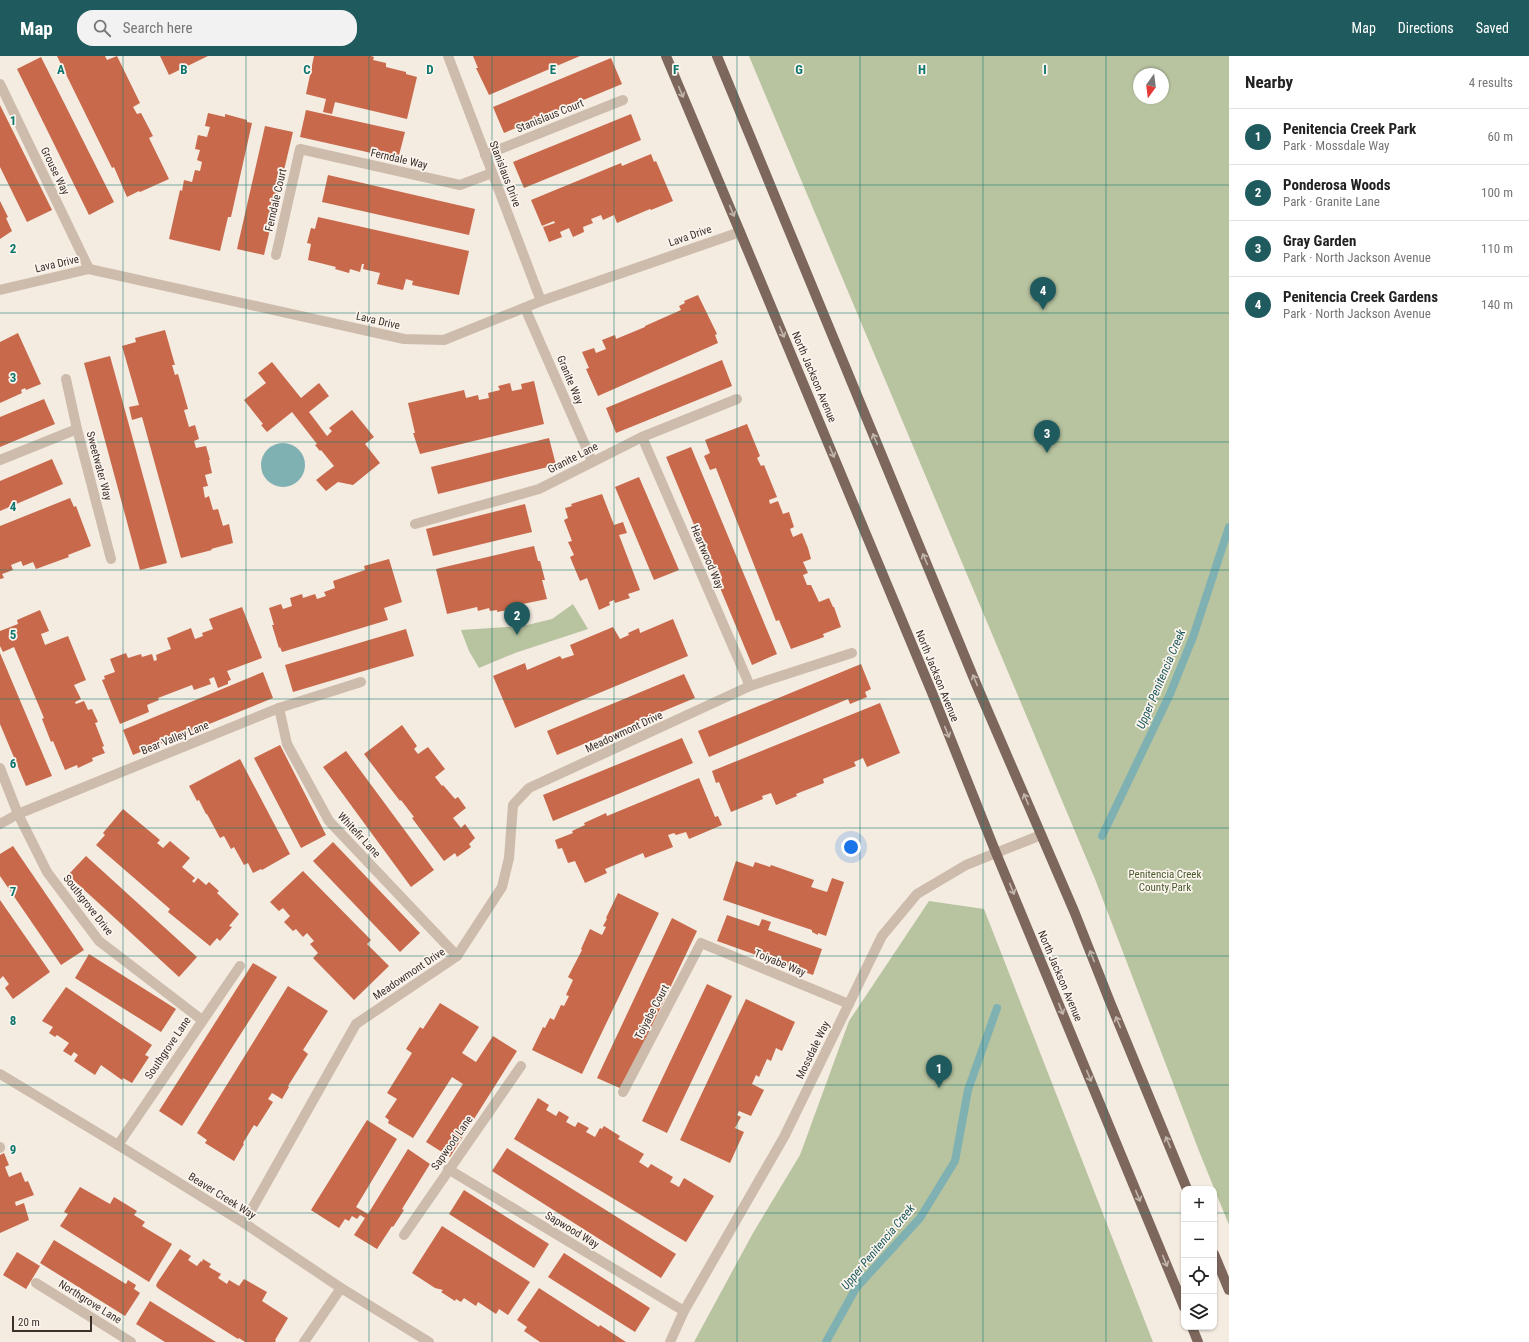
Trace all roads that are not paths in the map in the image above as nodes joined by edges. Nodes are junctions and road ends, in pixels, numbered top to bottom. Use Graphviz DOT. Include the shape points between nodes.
graph roads {
  1 [pos="448,56"];
  2 [pos="666,56"];
  3 [pos="716,56"];
  4 [pos="0,84"];
  5 [pos="623,100"];
  6 [pos="300,149"];
  7 [pos="485,155"];
  8 [pos="492,173"];
  9 [pos="740,232"];
  10 [pos="276,255"];
  11 [pos="89,269"];
  12 [pos="0,290"];
  13 [pos="541,301"];
  14 [pos="526,308"];
  15 [pos="66,379"];
  16 [pos="738,399"];
  17 [pos="77,429"];
  18 [pos="642,437"];
  19 [pos="0,460"];
  20 [pos="592,462"];
  21 [pos="414,524"];
  22 [pos="111,559"];
  23 [pos="852,653"];
  24 [pos="361,682"];
  25 [pos="750,686"];
  26 [pos="279,708"];
  27 [pos="0,768"];
  28 [pos="18,814"];
  29 [pos="0,824"];
  30 [pos="1041,835"];
  31 [pos="996,853"];
  32 [pos="701,943"];
  33 [pos="457,956"];
  34 [pos="240,966"];
  35 [pos="849,1004"];
  36 [pos="202,1020"];
  37 [pos="520,1066"];
  38 [pos="0,1074"];
  39 [pos="623,1092"];
  40 [pos="118,1145"];
  41 [pos="448,1169"];
  42 [pos="1186,1186"];
  43 [pos="244,1223"];
  44 [pos="404,1236"];
  45 [pos="1216,1258"];
  46 [pos="36,1283"];
  47 [pos="341,1288"];
  48 [pos="1229,1290"];
  49 [pos="1181,1300"];
  50 [pos="684,1310"];
  51 [pos="1193,1330"];
  52 [pos="131,1342"];
  53 [pos="304,1342"];
  54 [pos="429,1342"];
  55 [pos="670,1342"];
  56 [pos="1198,1342"];
  1 -- 7 [label="street, Stanislaus Drive"];
  2 -- 9 [label="main road, North Jackson Avenue, one-way"];
  30 -- 3 [label="main road, one-way"];
  4 -- 11 [label="street, Grouse Way"];
  5 -- 7 [label="street, Stanislaus Court"];
  6 -- 8 [label="street, Ferndale Way" via="460,185"];
  6 -- 10 [label="street, Ferndale Court"];
  7 -- 8 [label="street, Stanislaus Drive"];
  8 -- 13 [label="street, Stanislaus Drive"];
  9 -- 13 [label="street, Lava Drive"];
  9 -- 31 [label="main road, North Jackson Avenue, one-way"];
  11 -- 12 [label="street, Lava Drive"];
  11 -- 14 [label="street, Lava Drive" via="404,339 444,340"];
  13 -- 14 [label="street, Lava Drive"];
  14 -- 20 [label="street, Granite Way"];
  15 -- 17 [label="street, Sweetwater Way"];
  16 -- 18 [label="street, Granite Lane"];
  17 -- 19 [label="street"];
  17 -- 22 [label="street, Sweetwater Way"];
  18 -- 20 [label="street, Granite Lane"];
  18 -- 25 [label="street, Heartwood Way"];
  20 -- 21 [label="street, Granite Lane" via="539,489"];
  23 -- 25 [label="street, Meadowmont Drive"];
  24 -- 26 [label="street, Bear Valley Lane"];
  25 -- 33 [label="street, Meadowmont Drive" via="529,788 513,806 509,858 502,886"];
  26 -- 28 [label="street, Bear Valley Lane"];
  26 -- 33 [label="street, Whitefir Lane" via="287,744 329,822"];
  27 -- 28 [label="street, Southgrove Drive"];
  28 -- 29 [label="street, Bear Valley Lane"];
  28 -- 36 [label="street, Southgrove Drive" via="47,872 99,941"];
  30 -- 31 [label="street, Mossdale Way"];
  42 -- 30 [label="main road, one-way"];
  31 -- 35 [label="street, Mossdale Way" via="966,865 917,894 882,936"];
  31 -- 49 [label="main road, North Jackson Avenue, one-way"];
  32 -- 35 [label="street, Toiyabe Way"];
  32 -- 39 [label="street, Toiyabe Court"];
  33 -- 43 [label="street, Meadowmont Drive" via="356,1024"];
  34 -- 36 [label="street, Southgrove Lane"];
  35 -- 50 [label="street, Mossdale Way" via="784,1137"];
  36 -- 40 [label="street, Southgrove Lane"];
  37 -- 41 [label="street, Sapwood Lane"];
  38 -- 40 [label="street, Beaver Creek Way"];
  40 -- 43 [label="street, Beaver Creek Way"];
  41 -- 44 [label="street, Sapwood Lane"];
  41 -- 50 [label="street, Sapwood Way"];
  43 -- 47 [label="street, Beaver Creek Way"];
  45 -- 48 [label="main road"];
  46 -- 52 [label="street, Northgrove Lane"];
  47 -- 53 [label="street"];
  47 -- 54 [label="street, Beaver Creek Way"];
  50 -- 55 [label="street, Mossdale Way"];
  51 -- 56 [label="main road"];
}
